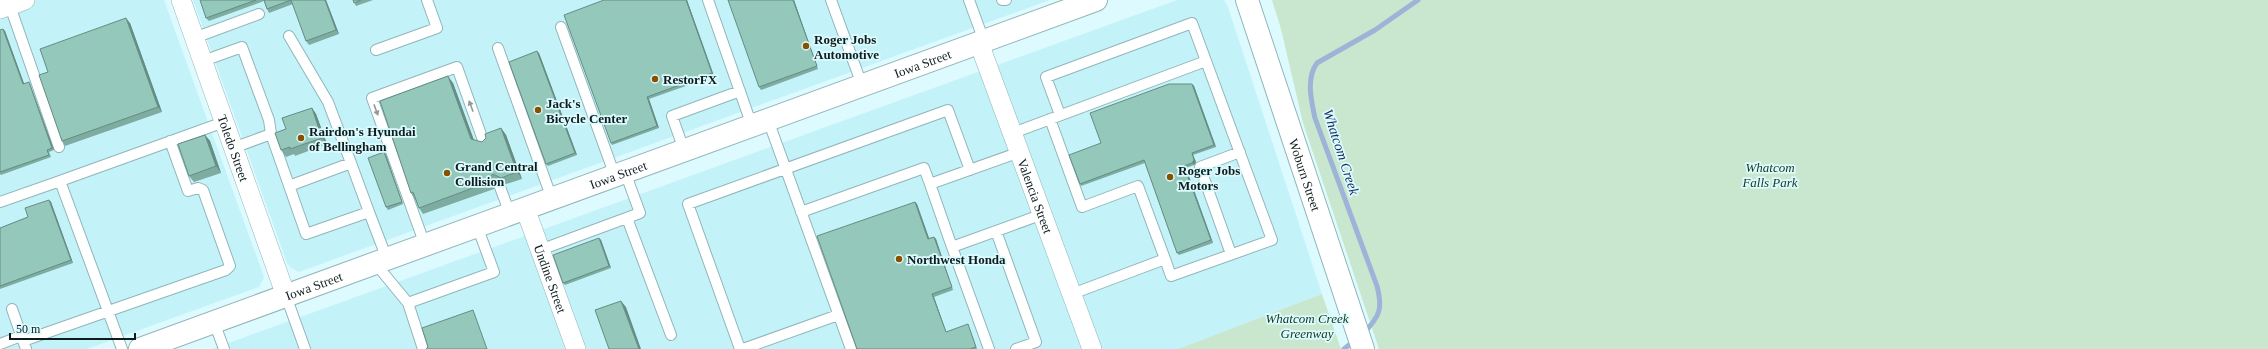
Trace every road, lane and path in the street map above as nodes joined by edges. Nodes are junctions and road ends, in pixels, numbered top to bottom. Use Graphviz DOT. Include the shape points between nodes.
graph roads {
  1 [pos="181,0"];
  2 [pos="427,0"];
  3 [pos="708,0"];
  4 [pos="831,0"];
  5 [pos="1002,0"];
  6 [pos="1006,0"];
  7 [pos="1096,0"];
  8 [pos="1247,0"];
  9 [pos="971,1"];
  10 [pos="11,5"];
  11 [pos="260,14"];
  12 [pos="561,27"];
  13 [pos="289,36"];
  14 [pos="194,38"];
  15 [pos="981,42"];
  16 [pos="498,48"];
  17 [pos="376,50"];
  18 [pos="203,61"];
  19 [pos="1206,62"];
  20 [pos="862,85"];
  21 [pos="740,91"];
  22 [pos="1060,115"];
  23 [pos="1050,119"];
  24 [pos="224,122"];
  25 [pos="760,123"];
  26 [pos="1013,133"];
  27 [pos="270,134"];
  28 [pos="170,141"];
  29 [pos="484,143"];
  30 [pos="59,147"];
  31 [pos="233,148"];
  32 [pos="684,150"];
  33 [pos="1020,152"];
  34 [pos="1240,152"];
  35 [pos="351,163"];
  36 [pos="786,168"];
  37 [pos="970,170"];
  38 [pos="620,174"];
  39 [pos="60,181"];
  40 [pos="930,184"];
  41 [pos="289,186"];
  42 [pos="500,187"];
  43 [pos="552,198"];
  44 [pos="0,202"];
  45 [pos="518,211"];
  46 [pos="369,212"];
  47 [pos="801,212"];
  48 [pos="1042,214"];
  49 [pos="627,218"];
  50 [pos="477,226"];
  51 [pos="996,231"];
  52 [pos="425,245"];
  53 [pos="952,247"];
  54 [pos="540,250"];
  55 [pos="1231,254"];
  56 [pos="1165,259"];
  57 [pos="381,261"];
  58 [pos="1072,294"];
  59 [pos="286,296"];
  60 [pos="408,303"];
  61 [pos="12,309"];
  62 [pos="108,310"];
  63 [pos="838,315"];
  64 [pos="214,322"];
  65 [pos="671,335"];
  66 [pos="24,342"];
  67 [pos="0,344"];
  68 [pos="122,349"];
  69 [pos="140,349"];
  70 [pos="224,349"];
  71 [pos="305,349"];
  72 [pos="424,349"];
  73 [pos="576,349"];
  74 [pos="742,349"];
  75 [pos="851,349"];
  76 [pos="989,349"];
  77 [pos="1016,349"];
  78 [pos="1092,349"];
  79 [pos="1363,349"];
  1 -- 14 [label="street, Toledo Street"];
  2 -- 17 [label="lane" via="437,28"];
  3 -- 21 [label="lane"];
  4 -- 20 [label="lane"];
  5 -- 6 [label="lane"];
  7 -- 15 [label="main road, Iowa Street"];
  8 -- 79 [label="main road, Woburn Street"];
  9 -- 15 [label="lane"];
  10 -- 30 [label="lane"];
  11 -- 14 [label="lane"];
  12 -- 38 [label="lane"];
  13 -- 35 [label="lane" via="328,102"];
  14 -- 18 [label="street, Toledo Street"];
  15 -- 20 [label="main road, Iowa Street"];
  15 -- 26 [label="street, Valencia Street"];
  16 -- 43 [label="lane"];
  18 -- 24 [label="street, Toledo Street"];
  18 -- 27 [label="lane" via="242,47 269,120"];
  19 -- 22 [label="lane"];
  19 -- 22 [label="lane" via="1192,24 1185,26 1046,77"];
  19 -- 34 [label="lane"];
  20 -- 25 [label="main road, Iowa Street"];
  21 -- 25 [label="lane"];
  21 -- 32 [label="lane" via="672,116"];
  22 -- 23 [label="lane"];
  23 -- 26 [label="lane"];
  23 -- 56 [label="lane" via="1082,207 1138,186"];
  24 -- 28 [label="lane"];
  24 -- 31 [label="street, Toledo Street"];
  25 -- 32 [label="main road, Iowa Street"];
  25 -- 36 [label="lane"];
  26 -- 33 [label="street, Valencia Street"];
  27 -- 31 [label="lane"];
  27 -- 41 [label="lane"];
  28 -- 39 [label="lane"];
  28 -- 62 [label="lane" via="188,191 198,188 203,190 230,266 226,270"];
  29 -- 52 [label="lane, one-way" via="457,68 372,98"];
  31 -- 59 [label="street, Toledo Street"];
  32 -- 38 [label="main road, Iowa Street"];
  33 -- 37 [label="lane"];
  33 -- 48 [label="street, Valencia Street"];
  34 -- 55 [label="lane" via="1200,167"];
  34 -- 55 [label="lane" via="1272,240"];
  35 -- 41 [label="lane"];
  35 -- 46 [label="lane"];
  36 -- 37 [label="lane" via="948,110"];
  36 -- 47 [label="lane"];
  36 -- 74 [label="lane" via="688,204"];
  37 -- 40 [label="lane"];
  38 -- 43 [label="main road, Iowa Street"];
  38 -- 49 [label="lane" via="640,213"];
  39 -- 44 [label="lane"];
  39 -- 62 [label="lane"];
  40 -- 47 [label="lane" via="924,168"];
  40 -- 53 [label="lane"];
  41 -- 46 [label="lane" via="306,234"];
  42 -- 45 [label="lane"];
  43 -- 45 [label="main road, Iowa Street"];
  45 -- 50 [label="main road, Iowa Street"];
  45 -- 54 [label="street, Undine Street"];
  46 -- 57 [label="lane"];
  47 -- 63 [label="lane"];
  48 -- 51 [label="lane"];
  48 -- 58 [label="street, Valencia Street"];
  49 -- 54 [label="lane"];
  49 -- 65 [label="lane"];
  50 -- 52 [label="main road, Iowa Street"];
  50 -- 60 [label="lane" via="494,272"];
  51 -- 53 [label="lane"];
  51 -- 77 [label="lane" via="1036,342"];
  52 -- 57 [label="main road, Iowa Street"];
  53 -- 76 [label="lane"];
  54 -- 73 [label="street, Undine Street"];
  55 -- 56 [label="lane" via="1171,276"];
  56 -- 58 [label="lane"];
  57 -- 59 [label="main road, Iowa Street"];
  57 -- 60 [label="lane"];
  58 -- 78 [label="street, Valencia Street"];
  59 -- 64 [label="main road, Iowa Street"];
  59 -- 71 [label="lane"];
  60 -- 72 [label="lane"];
  61 -- 66 [label="lane"];
  62 -- 66 [label="lane"];
  62 -- 68 [label="lane"];
  63 -- 74 [label="lane"];
  63 -- 75 [label="lane"];
  64 -- 69 [label="main road, Iowa Street"];
  64 -- 70 [label="lane"];
  66 -- 67 [label="lane"];
}
